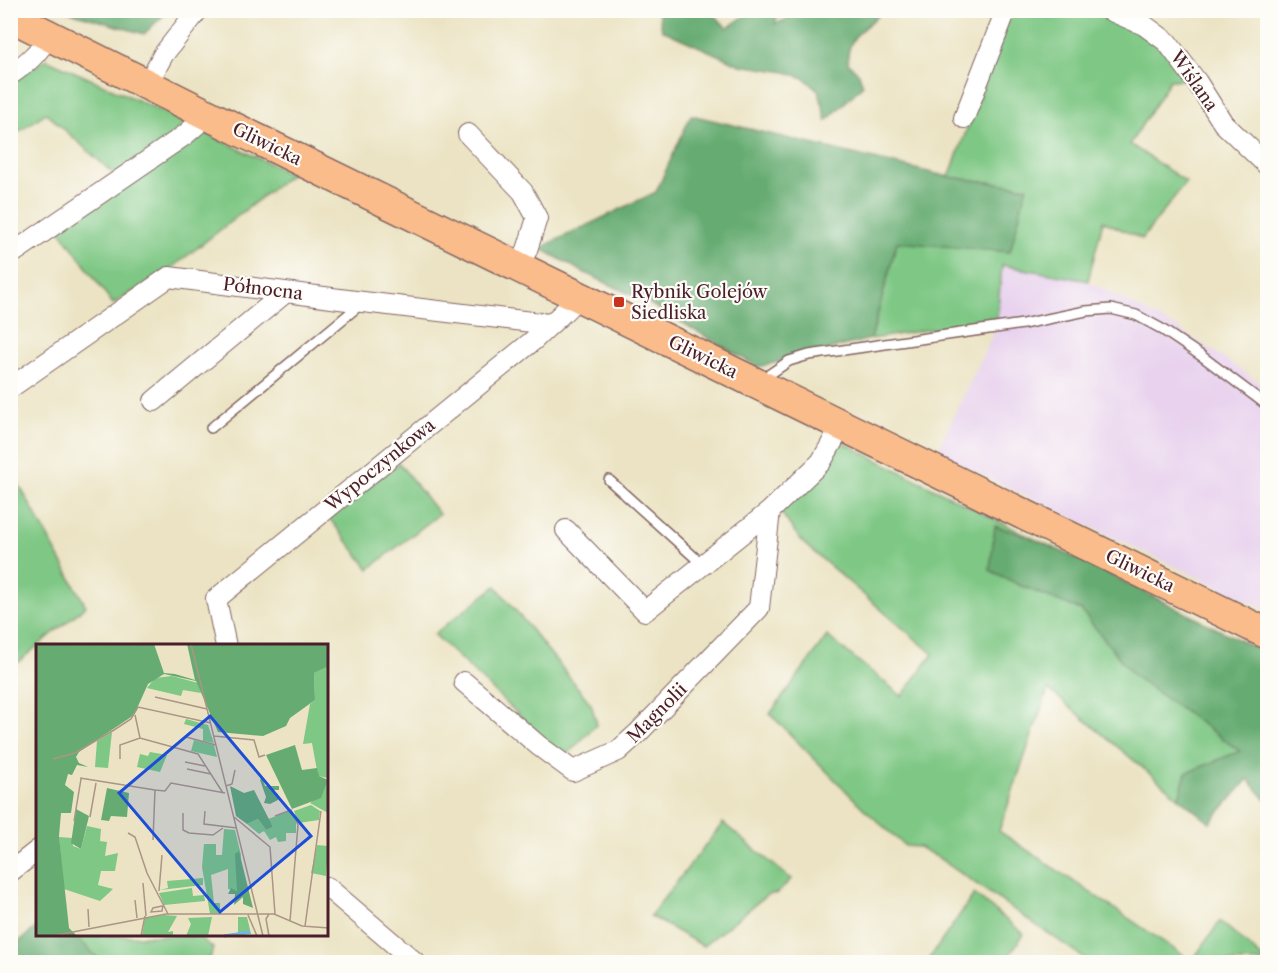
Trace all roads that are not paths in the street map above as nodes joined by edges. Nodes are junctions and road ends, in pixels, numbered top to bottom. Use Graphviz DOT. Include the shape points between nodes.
graph roads {
  1 [pos="198,10"];
  2 [pos="1006,10"];
  3 [pos="1109,10"];
  4 [pos="10,16"];
  5 [pos="49,34"];
  6 [pos="10,75"];
  7 [pos="147,85"];
  8 [pos="208,115"];
  9 [pos="964,118"];
  10 [pos="468,134"];
  11 [pos="1268,166"];
  12 [pos="10,255"];
  13 [pos="518,267"];
  14 [pos="286,292"];
  15 [pos="578,296"];
  16 [pos="363,302"];
  17 [pos="549,324"];
  18 [pos="760,385"];
  19 [pos="10,388"];
  20 [pos="154,401"];
  21 [pos="1268,406"];
  22 [pos="842,425"];
  23 [pos="211,428"];
  24 [pos="609,480"];
  25 [pos="770,511"];
  26 [pos="566,530"];
  27 [pos="702,564"];
  28 [pos="1268,634"];
  29 [pos="226,644"];
  30 [pos="464,682"];
  31 [pos="36,852"];
  32 [pos="10,872"];
  33 [pos="328,888"];
  34 [pos="415,963"];
  1 -- 7 [label="street" via="163,55"];
  2 -- 9 [label="street"];
  3 -- 11 [label="street, Wiślana" via="1167,42 1223,123"];
  4 -- 5 [label="main road, Gliwicka"];
  5 -- 6 [label="street" via="32,60"];
  5 -- 7 [label="main road, Gliwicka"];
  7 -- 8 [label="main road, Gliwicka"];
  8 -- 12 [label="street"];
  8 -- 13 [label="main road, Gliwicka"];
  10 -- 13 [label="street" via="524,192 537,218"];
  13 -- 15 [label="main road, Gliwicka"];
  14 -- 16 [label="street, Północna"];
  14 -- 19 [label="street, Północna" via="169,277"];
  14 -- 20 [label="street"];
  15 -- 17 [label="street, Wypoczynkowa"];
  15 -- 18 [label="main road, Gliwicka"];
  16 -- 17 [label="street, Północna"];
  16 -- 23 [label="lane"];
  17 -- 29 [label="street, Wypoczynkowa" via="216,599"];
  18 -- 21 [label="lane" via="789,361 809,355 1111,309 1136,315 1170,334"];
  18 -- 22 [label="main road, Gliwicka"];
  22 -- 25 [label="street" via="820,462"];
  22 -- 28 [label="main road, Gliwicka"];
  24 -- 27 [label="lane"];
  25 -- 27 [label="street"];
  25 -- 30 [label="street, Magnolii" via="759,608 618,751 573,771"];
  26 -- 27 [label="street" via="645,610"];
  31 -- 32 [label="street"];
  33 -- 34 [label="street"];
}
